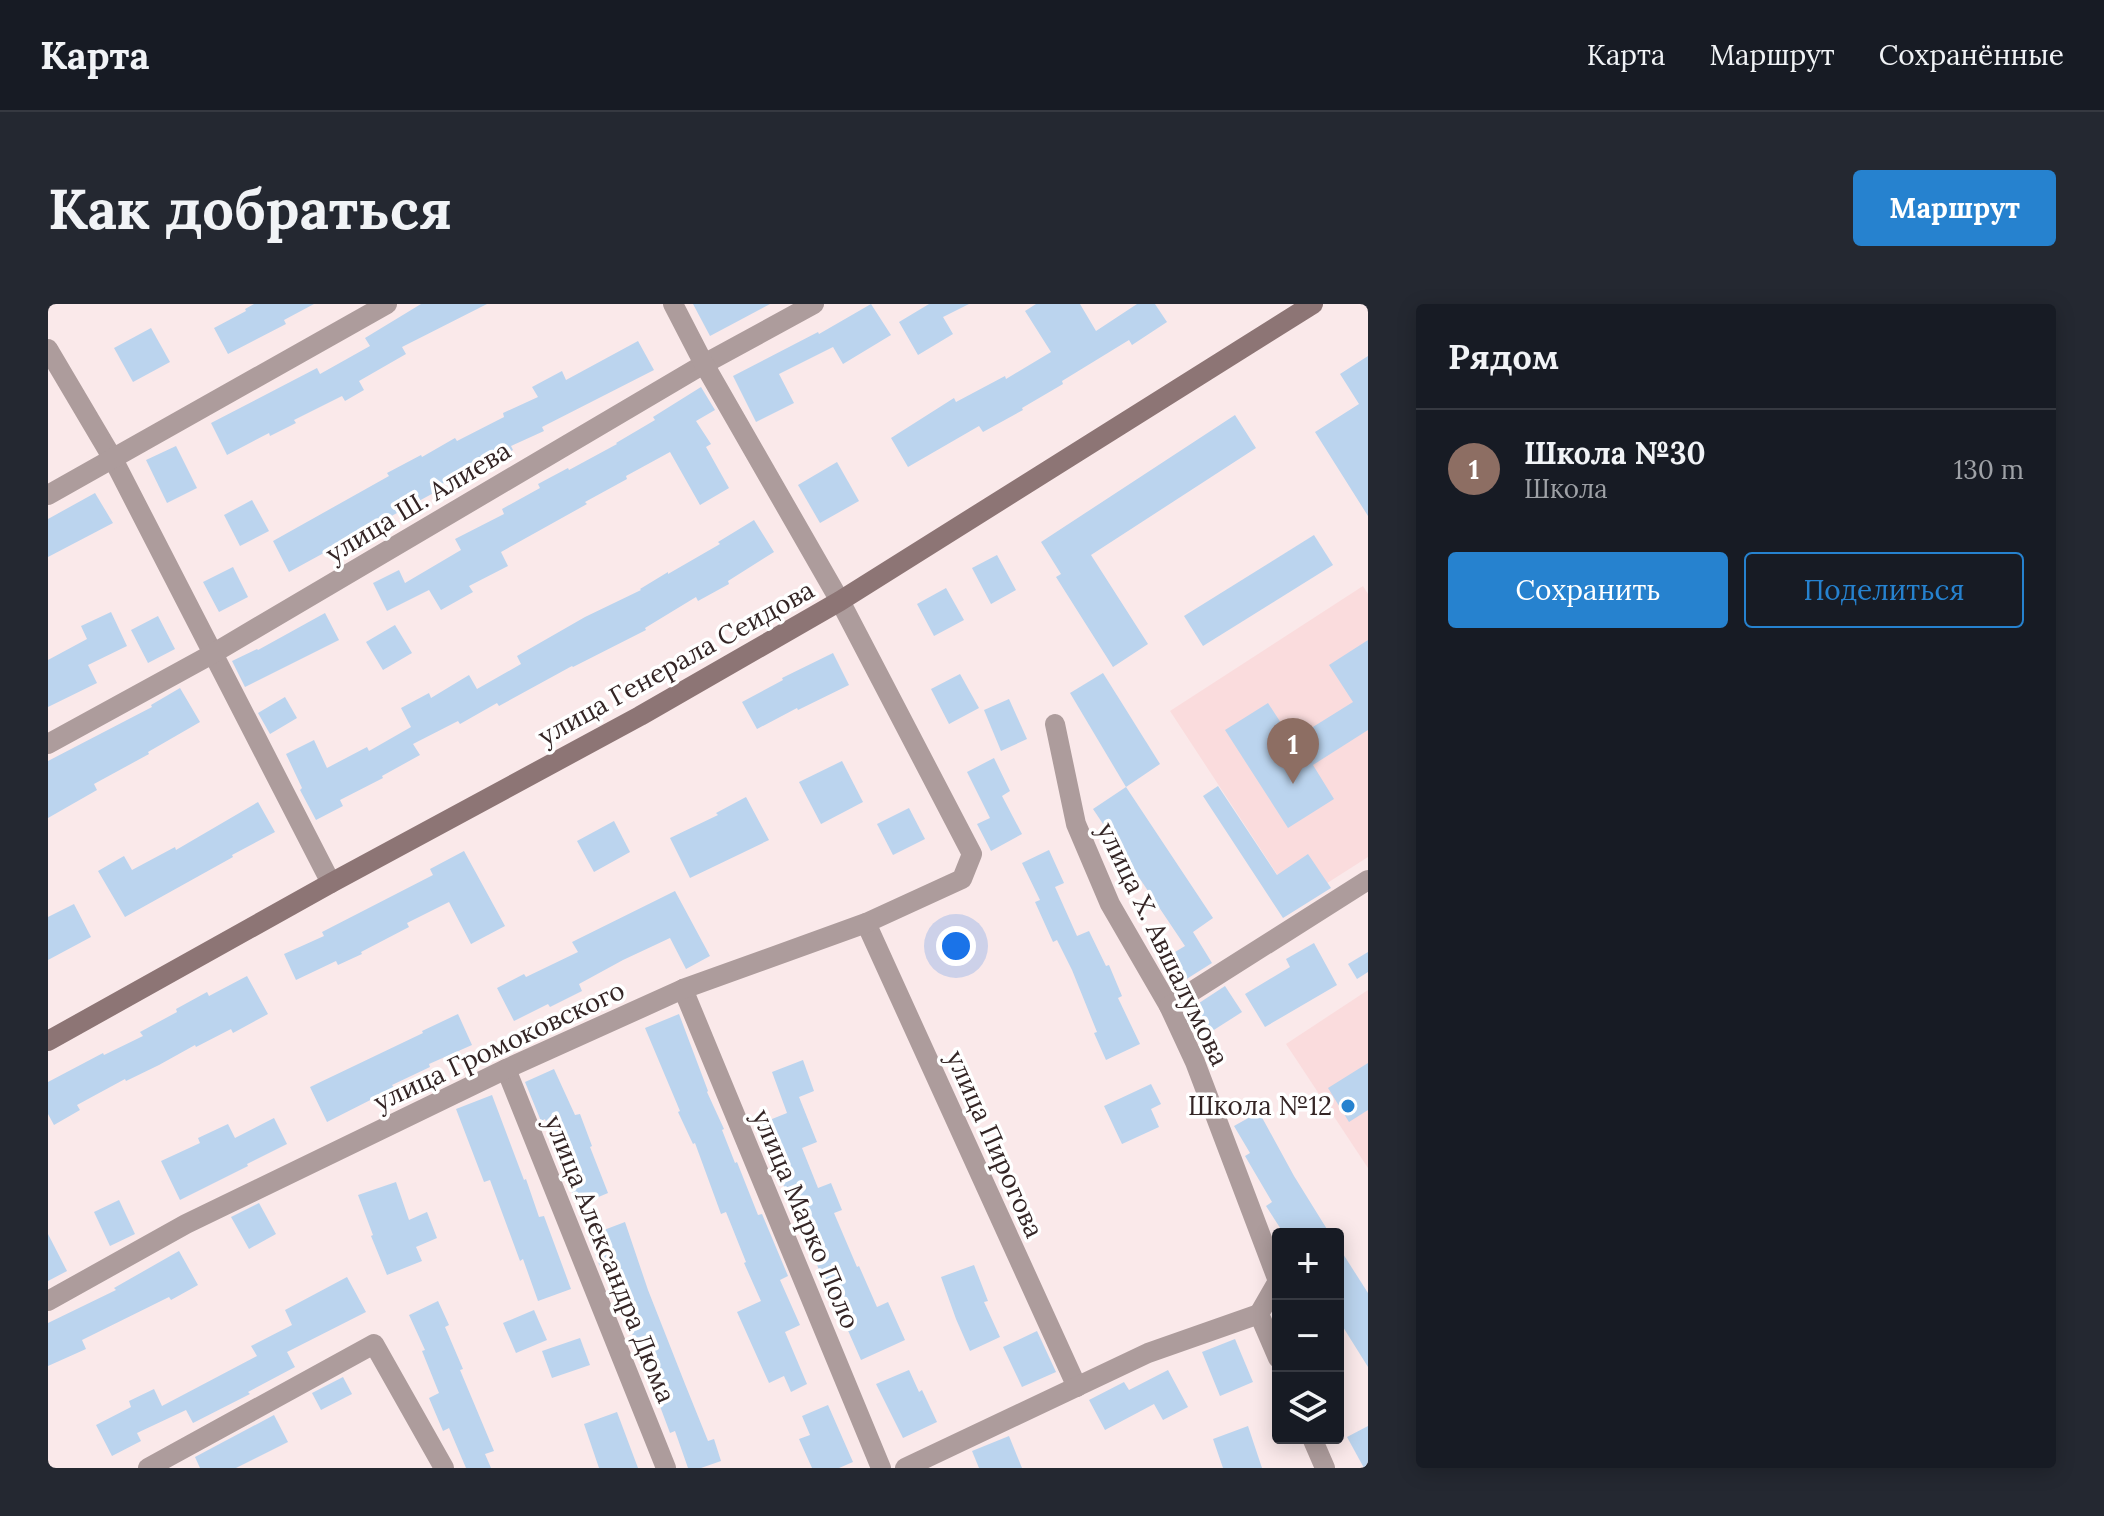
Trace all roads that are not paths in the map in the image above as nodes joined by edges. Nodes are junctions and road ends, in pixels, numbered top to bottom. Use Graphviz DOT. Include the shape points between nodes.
graph roads {
  1 [pos="387,304"];
  2 [pos="673,304"];
  3 [pos="814,304"];
  4 [pos="1313,304"];
  5 [pos="48,349"];
  6 [pos="704,364"];
  7 [pos="113,459"];
  8 [pos="48,495"];
  9 [pos="840,601"];
  10 [pos="214,653"];
  11 [pos="1055,724"];
  12 [pos="48,744"];
  13 [pos="1368,880"];
  14 [pos="331,883"];
  15 [pos="866,923"];
  16 [pos="683,989"];
  17 [pos="1169,1006"];
  18 [pos="48,1041"];
  19 [pos="506,1069"];
  20 [pos="48,1301"];
  21 [pos="1259,1314"];
  22 [pos="1272,1344"];
  23 [pos="1077,1387"];
  24 [pos="1315,1444"];
  25 [pos="148,1468"];
  26 [pos="444,1468"];
  27 [pos="666,1468"];
  28 [pos="881,1468"];
  29 [pos="905,1468"];
  30 [pos="1325,1468"];
  1 -- 7 [label="street"];
  2 -- 6 [label="street"];
  3 -- 6 [label="street, улица Ш. Алиева"];
  4 -- 9 [label="street, улица Генерала Сеидова"];
  5 -- 7 [label="street"];
  6 -- 9 [label="street"];
  6 -- 10 [label="street, улица Ш. Алиева"];
  7 -- 8 [label="street"];
  7 -- 10 [label="street"];
  9 -- 14 [label="street, улица Генерала Сеидова"];
  9 -- 15 [label="street, улица Громоковского" via="972,854 962,879"];
  10 -- 12 [label="street, улица Ш. Алиева"];
  10 -- 14 [label="street"];
  11 -- 17 [label="street, улица Х. Авшалумова" via="1076,824 1110,904"];
  13 -- 17 [label="street"];
  14 -- 18 [label="street, улица Генерала Сеидова"];
  15 -- 16 [label="street, улица Громоковского"];
  15 -- 23 [label="street, улица Пирогова"];
  16 -- 19 [label="street, улица Громоковского"];
  16 -- 28 [label="street, улица Марко Поло"];
  17 -- 21 [label="street, улица Х. Авшалумова" via="1278,1281"];
  19 -- 20 [label="street, улица Громоковского" via="186,1224"];
  19 -- 27 [label="street, улица Александра Дюма"];
  21 -- 22 [label="street"];
  21 -- 23 [label="street" via="1148,1353"];
  23 -- 29 [label="street"];
  24 -- 30 [label="street"];
  25 -- 26 [label="street" via="374,1344"];
}
